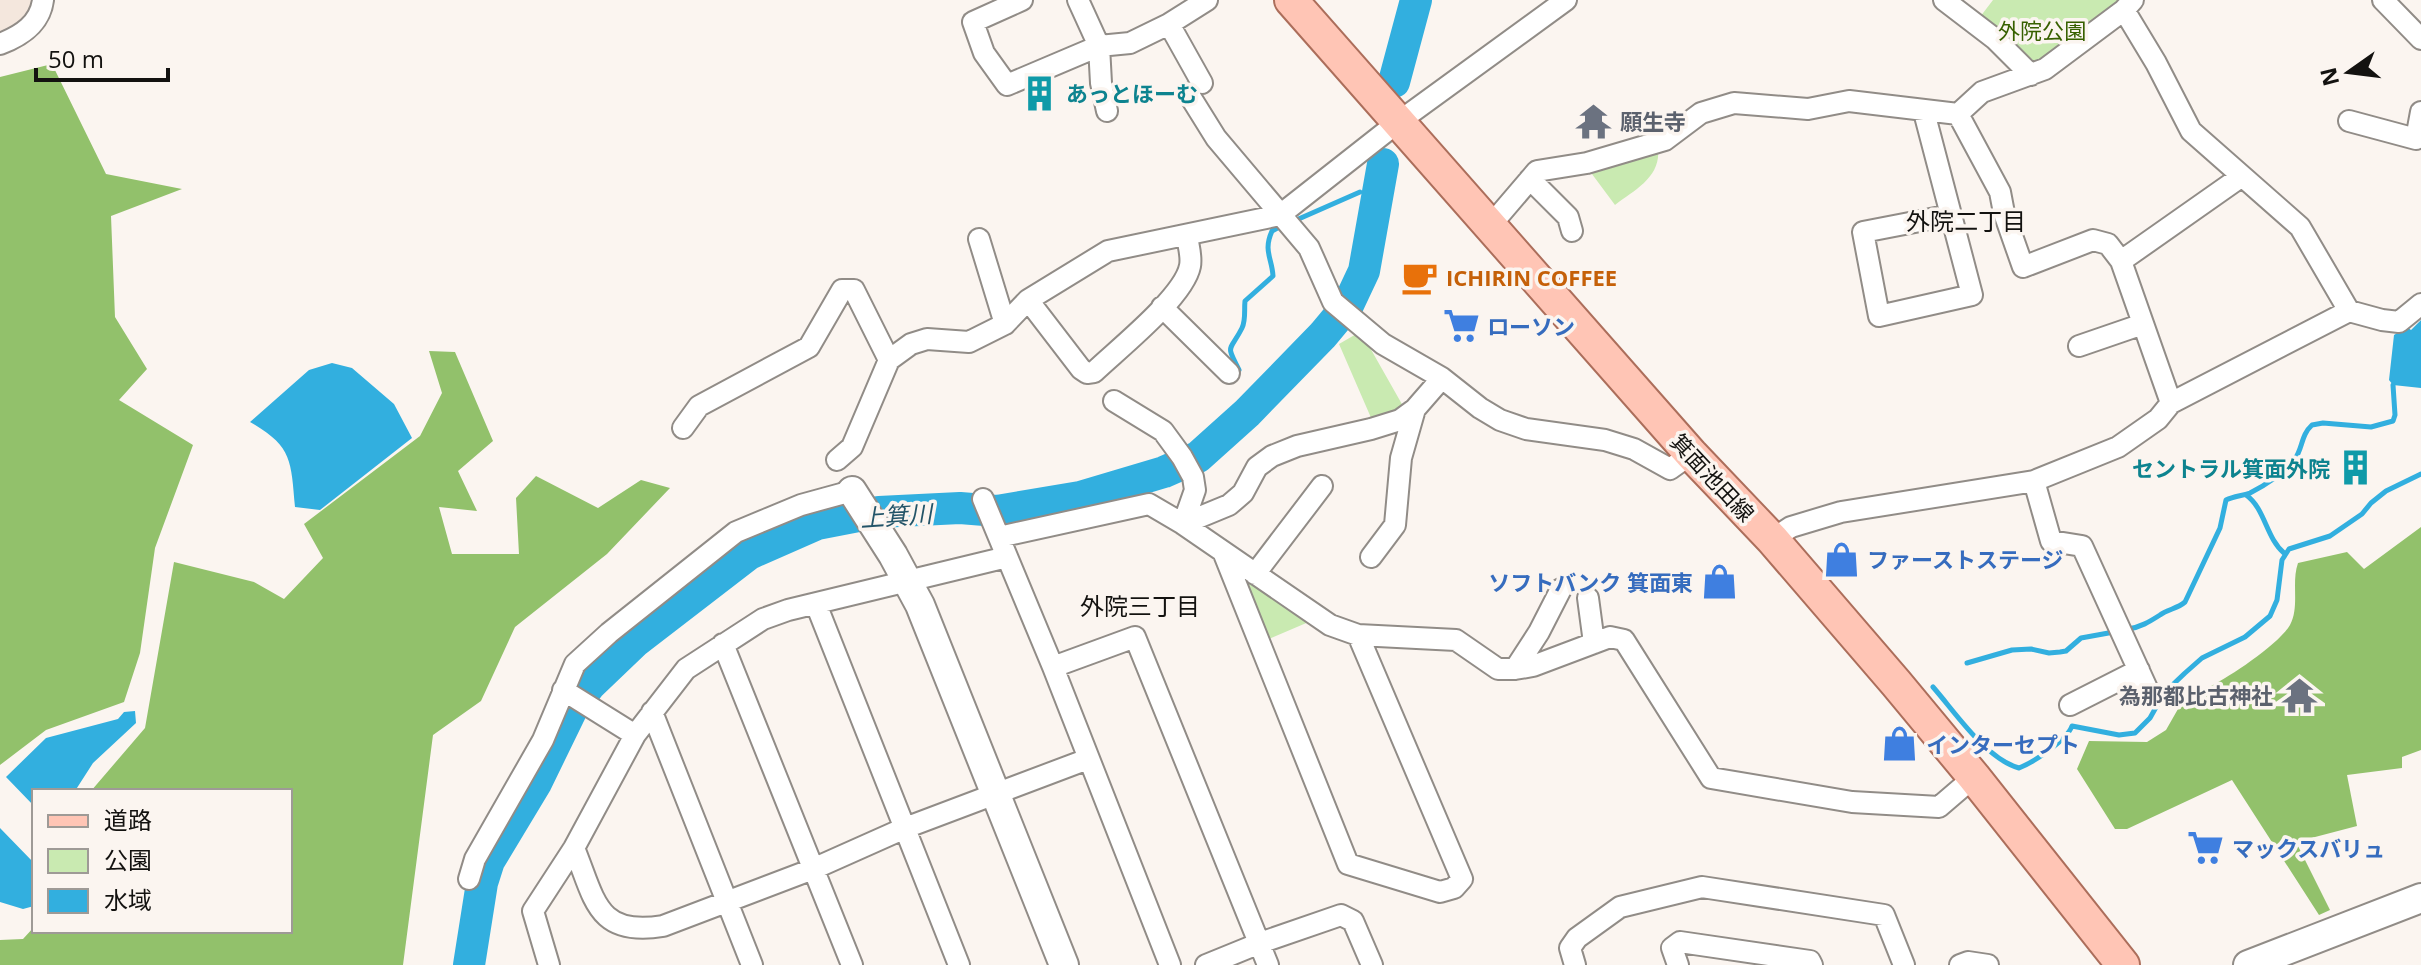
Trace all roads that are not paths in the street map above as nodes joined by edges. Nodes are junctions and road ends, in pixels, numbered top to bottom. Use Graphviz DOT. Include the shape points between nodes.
graph roads {
  1 [pos="43,0"];
  2 [pos="1022,0"];
  3 [pos="1078,0"];
  4 [pos="1207,0"];
  5 [pos="1291,0"];
  6 [pos="1566,0"];
  7 [pos="1944,0"];
  8 [pos="2383,0"];
  9 [pos="2128,5"];
  10 [pos="1169,24"];
  11 [pos="2421,39"];
  12 [pos="0,44"];
  13 [pos="1099,46"];
  14 [pos="2031,75"];
  15 [pos="1107,111"];
  16 [pos="1924,112"];
  17 [pos="2421,112"];
  18 [pos="1958,114"];
  19 [pos="2349,121"];
  20 [pos="1397,123"];
  21 [pos="2242,176"];
  22 [pos="1530,179"];
  23 [pos="1280,215"];
  24 [pos="1951,215"];
  25 [pos="1490,226"];
  26 [pos="1572,231"];
  27 [pos="1187,235"];
  28 [pos="979,239"];
  29 [pos="2121,261"];
  30 [pos="1028,300"];
  31 [pos="2421,304"];
  32 [pos="1162,307"];
  33 [pos="2349,311"];
  34 [pos="1005,324"];
  35 [pos="2143,324"];
  36 [pos="2079,346"];
  37 [pos="889,360"];
  38 [pos="1229,373"];
  39 [pos="1442,378"];
  40 [pos="1114,401"];
  41 [pos="2171,403"];
  42 [pos="1415,409"];
  43 [pos="683,428"];
  44 [pos="1691,454"];
  45 [pos="837,460"];
  46 [pos="2034,481"];
  47 [pos="1322,486"];
  48 [pos="861,506"];
  49 [pos="987,506"];
  50 [pos="1183,524"];
  51 [pos="999,537"];
  52 [pos="1772,539"];
  53 [pos="1224,554"];
  54 [pos="1007,557"];
  55 [pos="1371,557"];
  56 [pos="1255,574"];
  57 [pos="907,581"];
  58 [pos="1561,589"];
  59 [pos="1588,598"];
  60 [pos="816,604"];
  61 [pos="1358,635"];
  62 [pos="1594,643"];
  63 [pos="723,644"];
  64 [pos="1053,667"];
  65 [pos="1515,669"];
  66 [pos="2139,670"];
  67 [pos="2150,695"];
  68 [pos="574,697"];
  69 [pos="2070,705"];
  70 [pos="652,712"];
  71 [pos="635,735"];
  72 [pos="1088,759"];
  73 [pos="1974,777"];
  74 [pos="996,793"];
  75 [pos="905,828"];
  76 [pos="574,848"];
  77 [pos="813,869"];
  78 [pos="469,879"];
  79 [pos="2421,898"];
  80 [pos="726,902"];
  81 [pos="1260,943"];
  82 [pos="549,965"];
  83 [pos="752,965"];
  84 [pos="852,965"];
  85 [pos="959,965"];
  86 [pos="1064,965"];
  87 [pos="1170,965"];
  88 [pos="1206,965"];
  89 [pos="1268,965"];
  90 [pos="1372,965"];
  91 [pos="1575,965"];
  92 [pos="1678,965"];
  93 [pos="1812,965"];
  94 [pos="1904,965"];
  95 [pos="1960,965"];
  96 [pos="1988,965"];
  97 [pos="2123,965"];
  98 [pos="2248,965"];
  1 -- 12 [label="street" via="32,27"];
  2 -- 13 [label="street" via="973,22 984,53 1007,85"];
  3 -- 13 [label="street"];
  4 -- 10 [label="street"];
  5 -- 20 [label="main road, 箕面池田線"];
  6 -- 20 [label="street"];
  7 -- 14 [label="street"];
  8 -- 11 [label="street"];
  9 -- 14 [label="street"];
  9 -- 21 [label="street" via="2191,131"];
  10 -- 13 [label="street" via="1130,43"];
  10 -- 23 [label="street" via="1216,138"];
  13 -- 15 [label="street"];
  14 -- 18 [label="street" via="1982,92"];
  16 -- 18 [label="street"];
  16 -- 22 [label="street" via="1849,101 1808,109 1734,103 1701,113 1665,140 1537,171"];
  16 -- 24 [label="street"];
  17 -- 19 [label="street" via="2416,139"];
  18 -- 29 [label="street" via="2000,192 2023,267 2093,240 2108,244"];
  20 -- 23 [label="street"];
  20 -- 25 [label="main road, 箕面池田線"];
  21 -- 29 [label="street"];
  21 -- 33 [label="street" via="2300,227"];
  22 -- 25 [label="street"];
  22 -- 26 [label="street" via="1568,217"];
  23 -- 27 [label="street"];
  23 -- 39 [label="street" via="1309,248 1333,302 1383,344"];
  24 -- 24 [label="street" via="1972,295 1879,316 1863,232"];
  25 -- 44 [label="main road, 箕面池田線"];
  27 -- 30 [label="street" via="1108,251"];
  27 -- 32 [label="street" via="1190,267"];
  28 -- 34 [label="street"];
  29 -- 35 [label="street"];
  30 -- 32 [label="street" via="1089,374"];
  30 -- 34 [label="street"];
  31 -- 33 [label="street" via="2399,322"];
  32 -- 38 [label="street"];
  33 -- 41 [label="street"];
  34 -- 37 [label="street" via="969,342 927,339"];
  35 -- 36 [label="street"];
  35 -- 41 [label="street"];
  37 -- 43 [label="street" via="854,290 842,290 809,347 699,406"];
  37 -- 45 [label="street" via="852,447"];
  39 -- 42 [label="street"];
  39 -- 44 [label="street" via="1480,408 1526,429 1605,440 1670,469"];
  40 -- 50 [label="street" via="1163,431 1186,464 1195,490"];
  41 -- 46 [label="street" via="2158,419 2118,447"];
  42 -- 50 [label="street" via="1394,423 1272,456 1257,467 1243,493 1229,505"];
  42 -- 55 [label="street" via="1401,458 1395,525"];
  44 -- 52 [label="main road, 箕面池田線"];
  46 -- 52 [label="street" via="1841,512 1791,527"];
  46 -- 66 [label="street" via="2051,541 2082,546"];
  47 -- 56 [label="street"];
  48 -- 57 [label="street"];
  48 -- 68 [label="street" via="801,505 736,532 575,664"];
  49 -- 51 [label="street"];
  50 -- 51 [label="street" via="1146,504"];
  50 -- 53 [label="street"];
  51 -- 54 [label="street"];
  52 -- 73 [label="main road, 箕面池田線"];
  53 -- 56 [label="street"];
  53 -- 61 [label="street" via="1348,864 1440,892 1454,888 1462,879"];
  54 -- 57 [label="street"];
  54 -- 64 [label="street"];
  56 -- 61 [label="street" via="1330,625"];
  57 -- 60 [label="street"];
  57 -- 74 [label="street"];
  58 -- 65 [label="street"];
  59 -- 62 [label="street"];
  60 -- 63 [label="street" via="763,619"];
  60 -- 75 [label="street"];
  61 -- 65 [label="street" via="1456,640 1498,669"];
  62 -- 65 [label="street"];
  62 -- 73 [label="street" via="1610,637 1624,640 1711,778 1852,802 1939,807"];
  63 -- 70 [label="street" via="686,669"];
  63 -- 77 [label="street"];
  64 -- 72 [label="street"];
  64 -- 81 [label="street" via="1135,637"];
  66 -- 67 [label="street"];
  66 -- 69 [label="street"];
  68 -- 71 [label="street"];
  68 -- 78 [label="street" via="475,859"];
  70 -- 71 [label="street"];
  70 -- 80 [label="street"];
  71 -- 76 [label="street"];
  72 -- 74 [label="street"];
  72 -- 87 [label="street"];
  73 -- 97 [label="main road, 箕面池田線"];
  74 -- 75 [label="street"];
  74 -- 86 [label="street"];
  75 -- 77 [label="street"];
  75 -- 85 [label="street"];
  76 -- 80 [label="street" via="600,912 616,924 641,930 663,926"];
  76 -- 82 [label="street" via="533,911"];
  77 -- 80 [label="street"];
  77 -- 84 [label="street"];
  79 -- 98 [label="street"];
  80 -- 83 [label="street"];
  81 -- 88 [label="street"];
  81 -- 89 [label="street"];
  81 -- 90 [label="street" via="1341,915 1353,921"];
  91 -- 94 [label="street" via="1570,948 1577,938 1620,907 1702,887 1884,915"];
  92 -- 93 [label="street" via="1672,948 1680,942"];
  95 -- 96 [label="street"];
}
